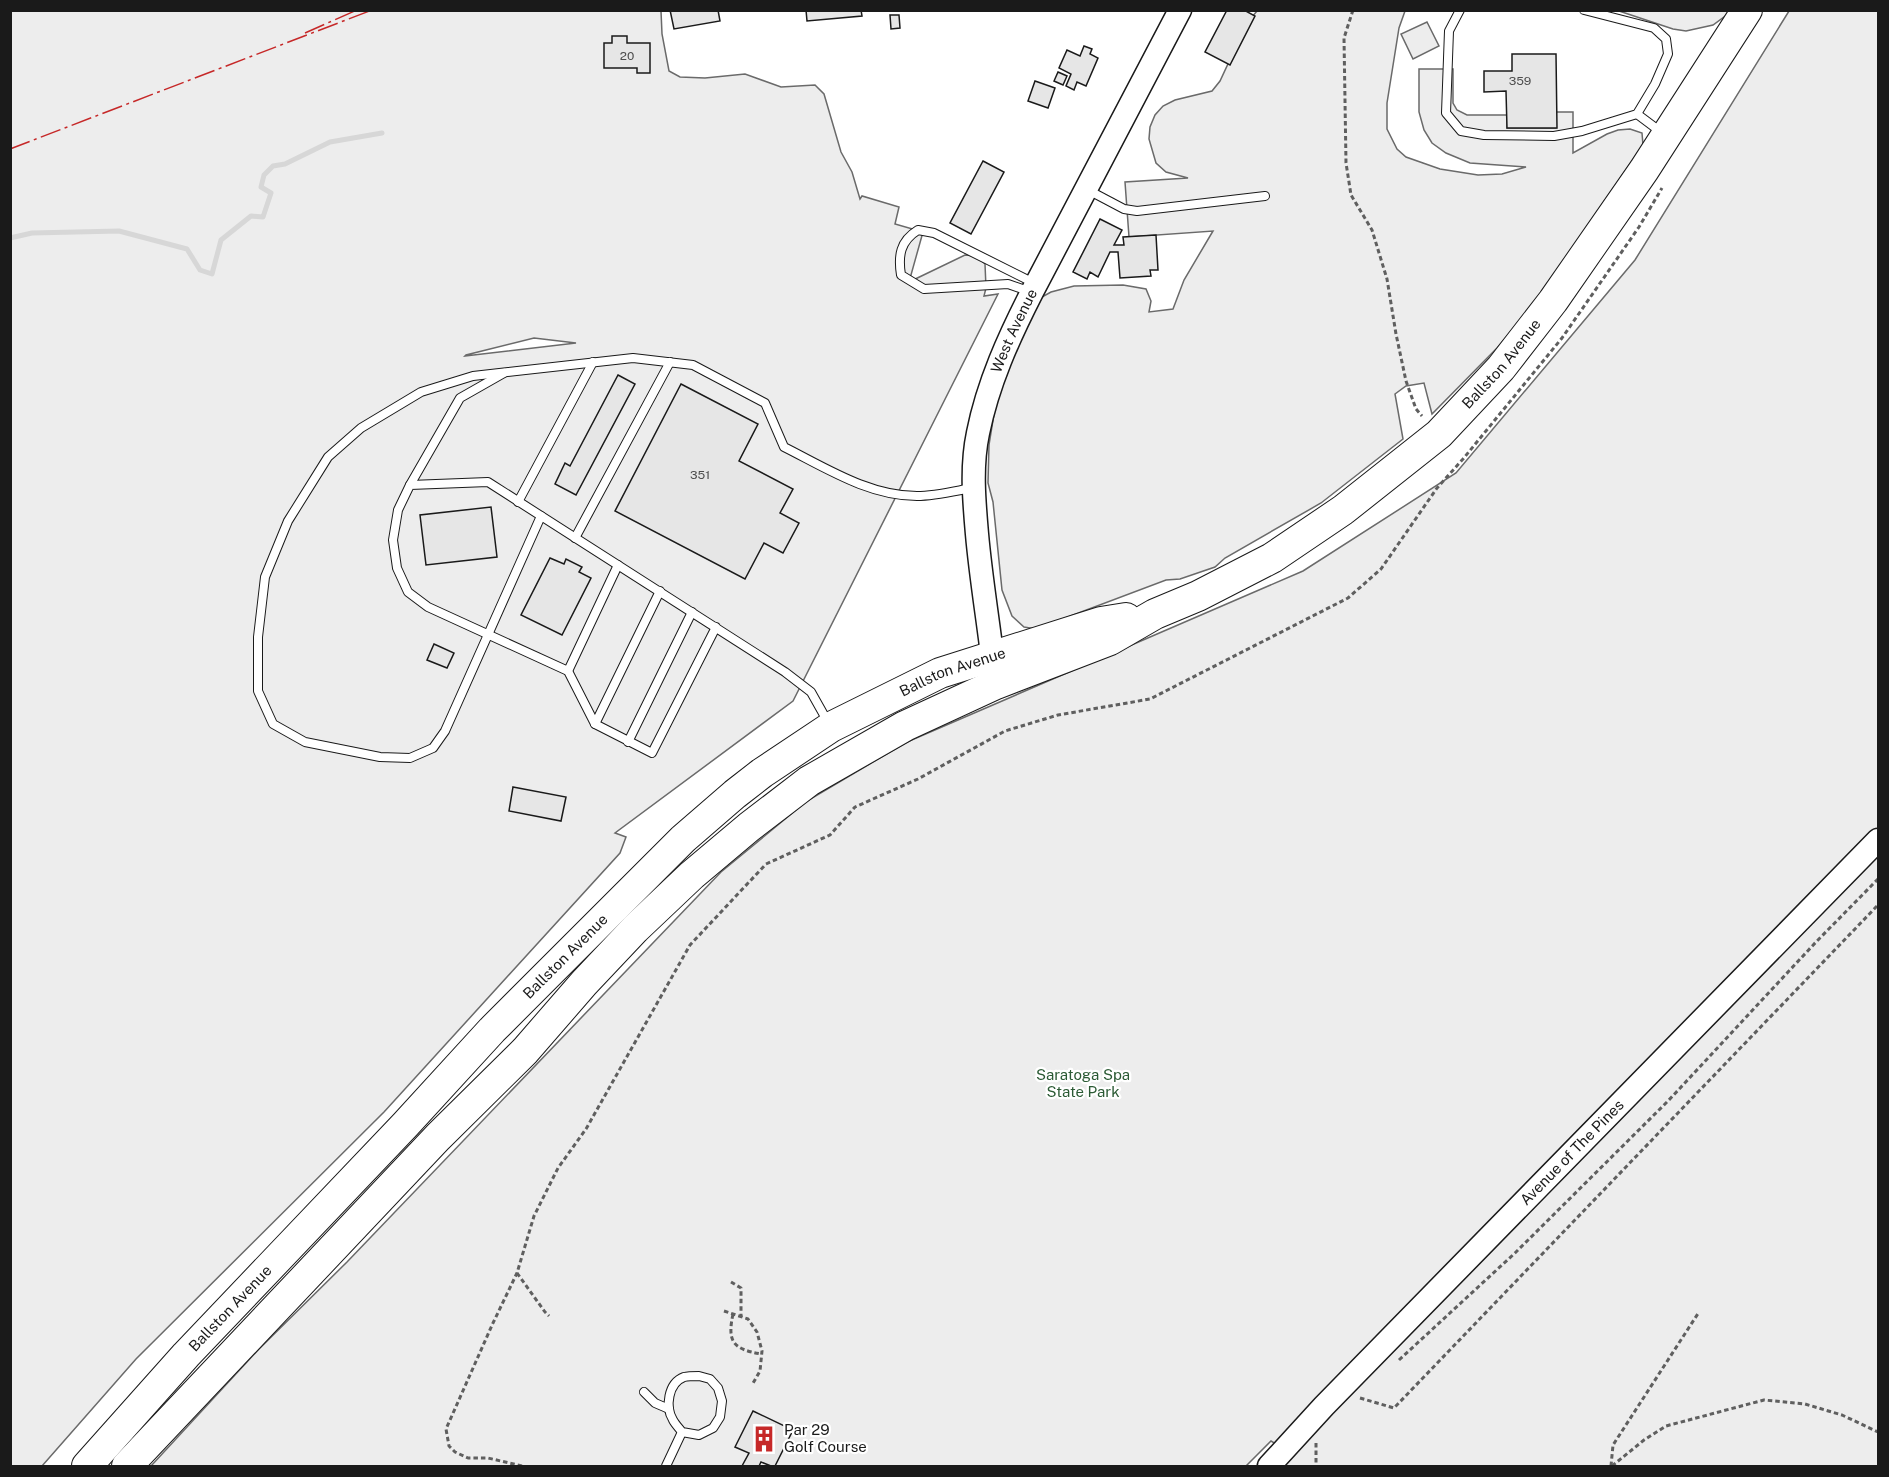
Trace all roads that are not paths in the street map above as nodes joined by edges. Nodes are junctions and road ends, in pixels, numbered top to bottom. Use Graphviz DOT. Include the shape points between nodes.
graph roads {
  1 [pos="1180,10"];
  2 [pos="1460,10"];
  3 [pos="1584,10"];
  4 [pos="1747,10"];
  5 [pos="1637,114"];
  6 [pos="1666,136"];
  7 [pos="1085,189"];
  8 [pos="1265,196"];
  9 [pos="1034,288"];
  10 [pos="593,362"];
  11 [pos="670,362"];
  12 [pos="507,372"];
  13 [pos="410,485"];
  14 [pos="973,488"];
  15 [pos="518,502"];
  16 [pos="541,516"];
  17 [pos="575,538"];
  18 [pos="618,565"];
  19 [pos="660,591"];
  20 [pos="692,612"];
  21 [pos="716,627"];
  22 [pos="487,634"];
  23 [pos="994,670"];
  24 [pos="568,671"];
  25 [pos="596,724"];
  26 [pos="831,727"];
  27 [pos="628,742"];
  28 [pos="1878,840"];
  29 [pos="644,1392"];
  30 [pos="669,1409"];
  31 [pos="682,1432"];
  32 [pos="1274,1464"];
  33 [pos="87,1467"];
  34 [pos="127,1467"];
  35 [pos="666,1467"];
  1 -- 7 [label="street, West Avenue"];
  2 -- 5 [label="lane" via="1449,31 1446,113 1461,131 1554,136"];
  3 -- 5 [label="lane" via="1654,28 1666,39 1668,54"];
  4 -- 6 [label="highway, Ballston Avenue"];
  5 -- 6 [label="lane"];
  6 -- 23 [label="highway, Ballston Avenue" via="1553,301 1501,368 1439,434 1343,510 1272,558 1155,614 1101,622"];
  7 -- 8 [label="lane" via="1124,209 1137,211"];
  7 -- 9 [label="street, West Avenue"];
  9 -- 9 [label="lane" via="1008,284 924,289 901,275 899,257 908,236 918,230 934,233"];
  9 -- 14 [label="street, West Avenue" via="991,384 977,434"];
  10 -- 11 [label="lane" via="633,358"];
  10 -- 12 [label="lane"];
  10 -- 15 [label="lane"];
  11 -- 14 [label="lane" via="693,365 765,403 784,447 853,482 884,493 918,496"];
  11 -- 17 [label="lane"];
  12 -- 13 [label="lane" via="460,398"];
  12 -- 22 [label="lane" via="473,376 421,392 361,428 328,457 288,521 266,578 258,637 258,691 273,724 305,742 380,757 410,758 433,748 445,731"];
  13 -- 15 [label="lane" via="488,482"];
  13 -- 22 [label="lane" via="398,510 393,540 397,568 408,592 428,607"];
  14 -- 23 [label="street, West Avenue"];
  15 -- 16 [label="lane"];
  16 -- 17 [label="lane"];
  16 -- 22 [label="lane"];
  17 -- 18 [label="lane"];
  18 -- 19 [label="lane"];
  18 -- 24 [label="lane"];
  19 -- 20 [label="lane"];
  19 -- 25 [label="lane"];
  20 -- 21 [label="lane"];
  20 -- 27 [label="lane"];
  21 -- 26 [label="lane" via="811,692"];
  21 -- 27 [label="lane" via="652,753"];
  22 -- 24 [label="lane"];
  23 -- 26 [label="highway, Ballston Avenue" via="940,673"];
  23 -- 34 [label="highway, Ballston Avenue" via="809,781 692,875 592,974 525,1051 438,1137"];
  24 -- 25 [label="lane"];
  25 -- 27 [label="lane"];
  26 -- 33 [label="highway, Ballston Avenue" via="762,773 683,839 492,1030 186,1355"];
  28 -- 32 [label="street, Avenue of The Pines" via="1332,1398"];
  29 -- 30 [label="lane"];
  30 -- 31 [label="lane"];
  30 -- 31 [label="lane" via="673,1386 683,1377 710,1379 718,1388 722,1401 720,1417 713,1428 699,1435"];
  31 -- 35 [label="lane"];
}
